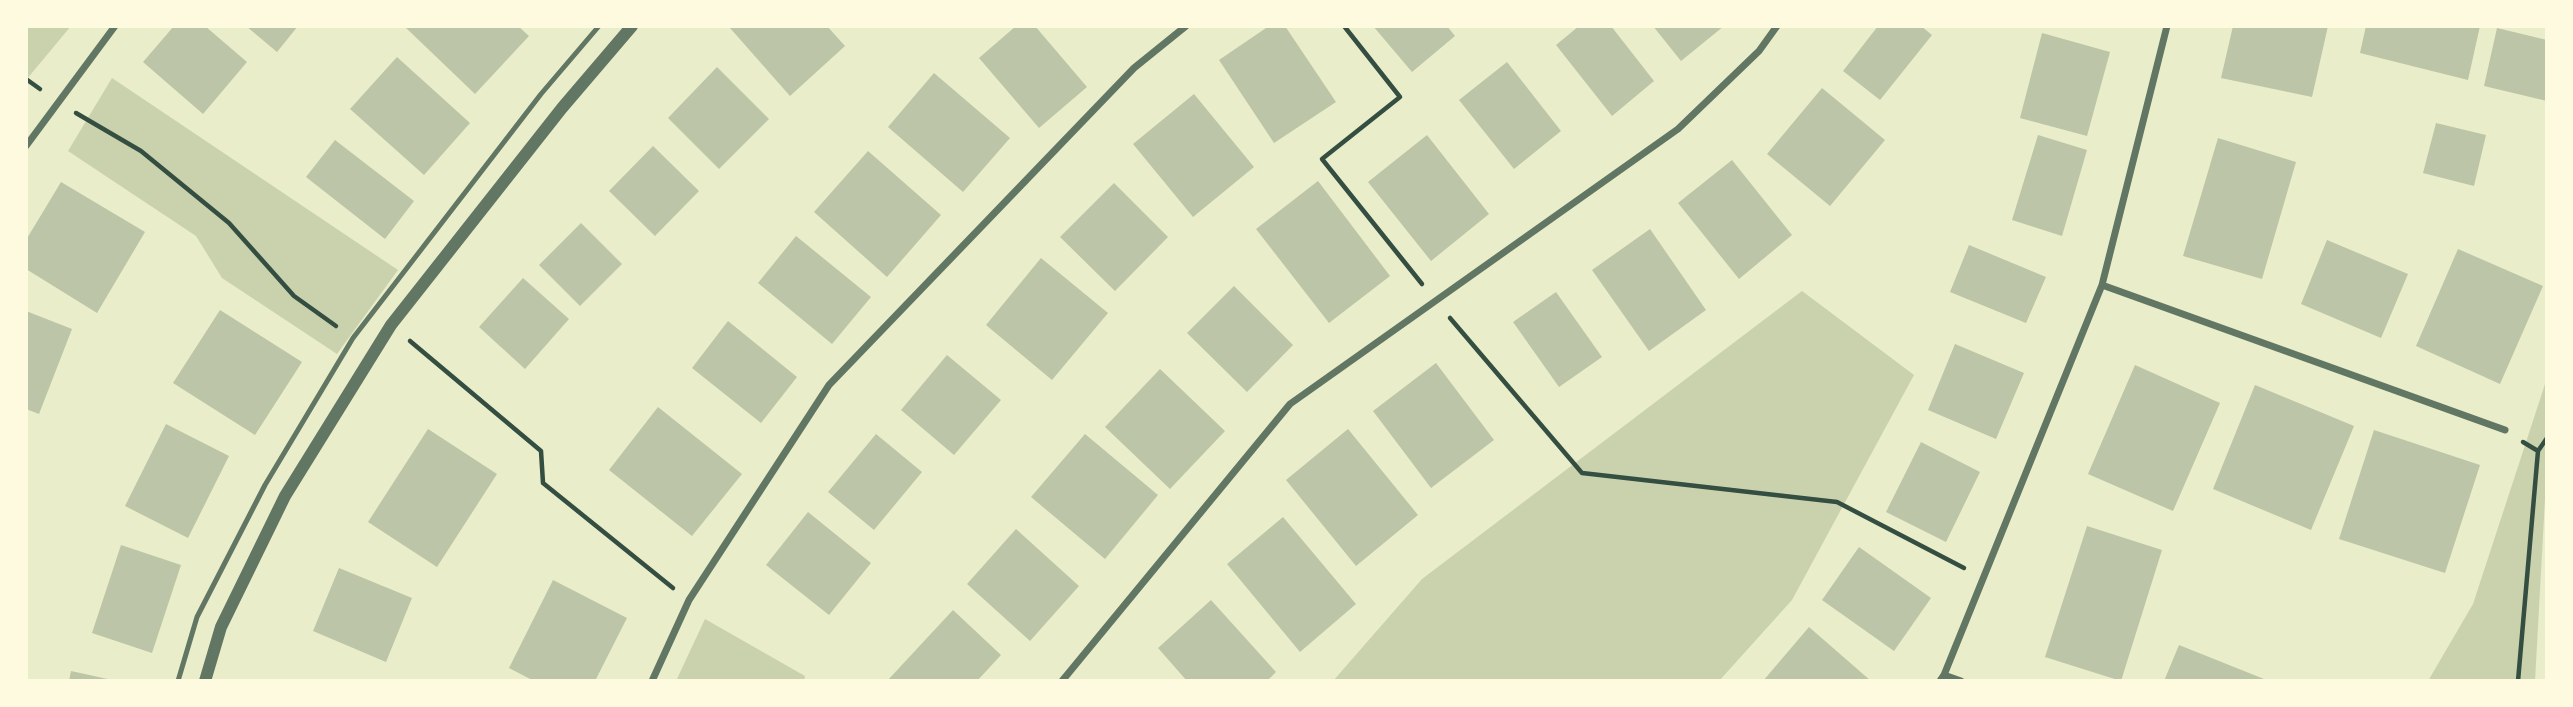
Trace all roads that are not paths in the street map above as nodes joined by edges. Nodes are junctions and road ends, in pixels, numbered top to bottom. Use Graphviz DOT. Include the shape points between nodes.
graph roads {
  1 [pos="116,26"];
  2 [pos="599,26"];
  3 [pos="632,26"];
  4 [pos="1186,26"];
  5 [pos="1777,26"];
  6 [pos="2167,26"];
  7 [pos="26,146"];
  8 [pos="2102,285"];
  9 [pos="2505,430"];
  10 [pos="1942,678"];
  11 [pos="178,681"];
  12 [pos="205,681"];
  13 [pos="652,681"];
  14 [pos="1062,681"];
  15 [pos="1961,681"];
  1 -- 7 [label="street"];
  2 -- 11 [label="lane" via="541,94 354,338 265,485 203,605"];
  3 -- 12 [label="street" via="391,325 285,496 221,627"];
  4 -- 13 [label="street" via="1134,68 829,385 689,600"];
  5 -- 14 [label="street" via="1759,51 1678,129 1290,404"];
  6 -- 8 [label="street"];
  8 -- 9 [label="street"];
  8 -- 10 [label="street"];
  10 -- 15 [label="street"];
}
